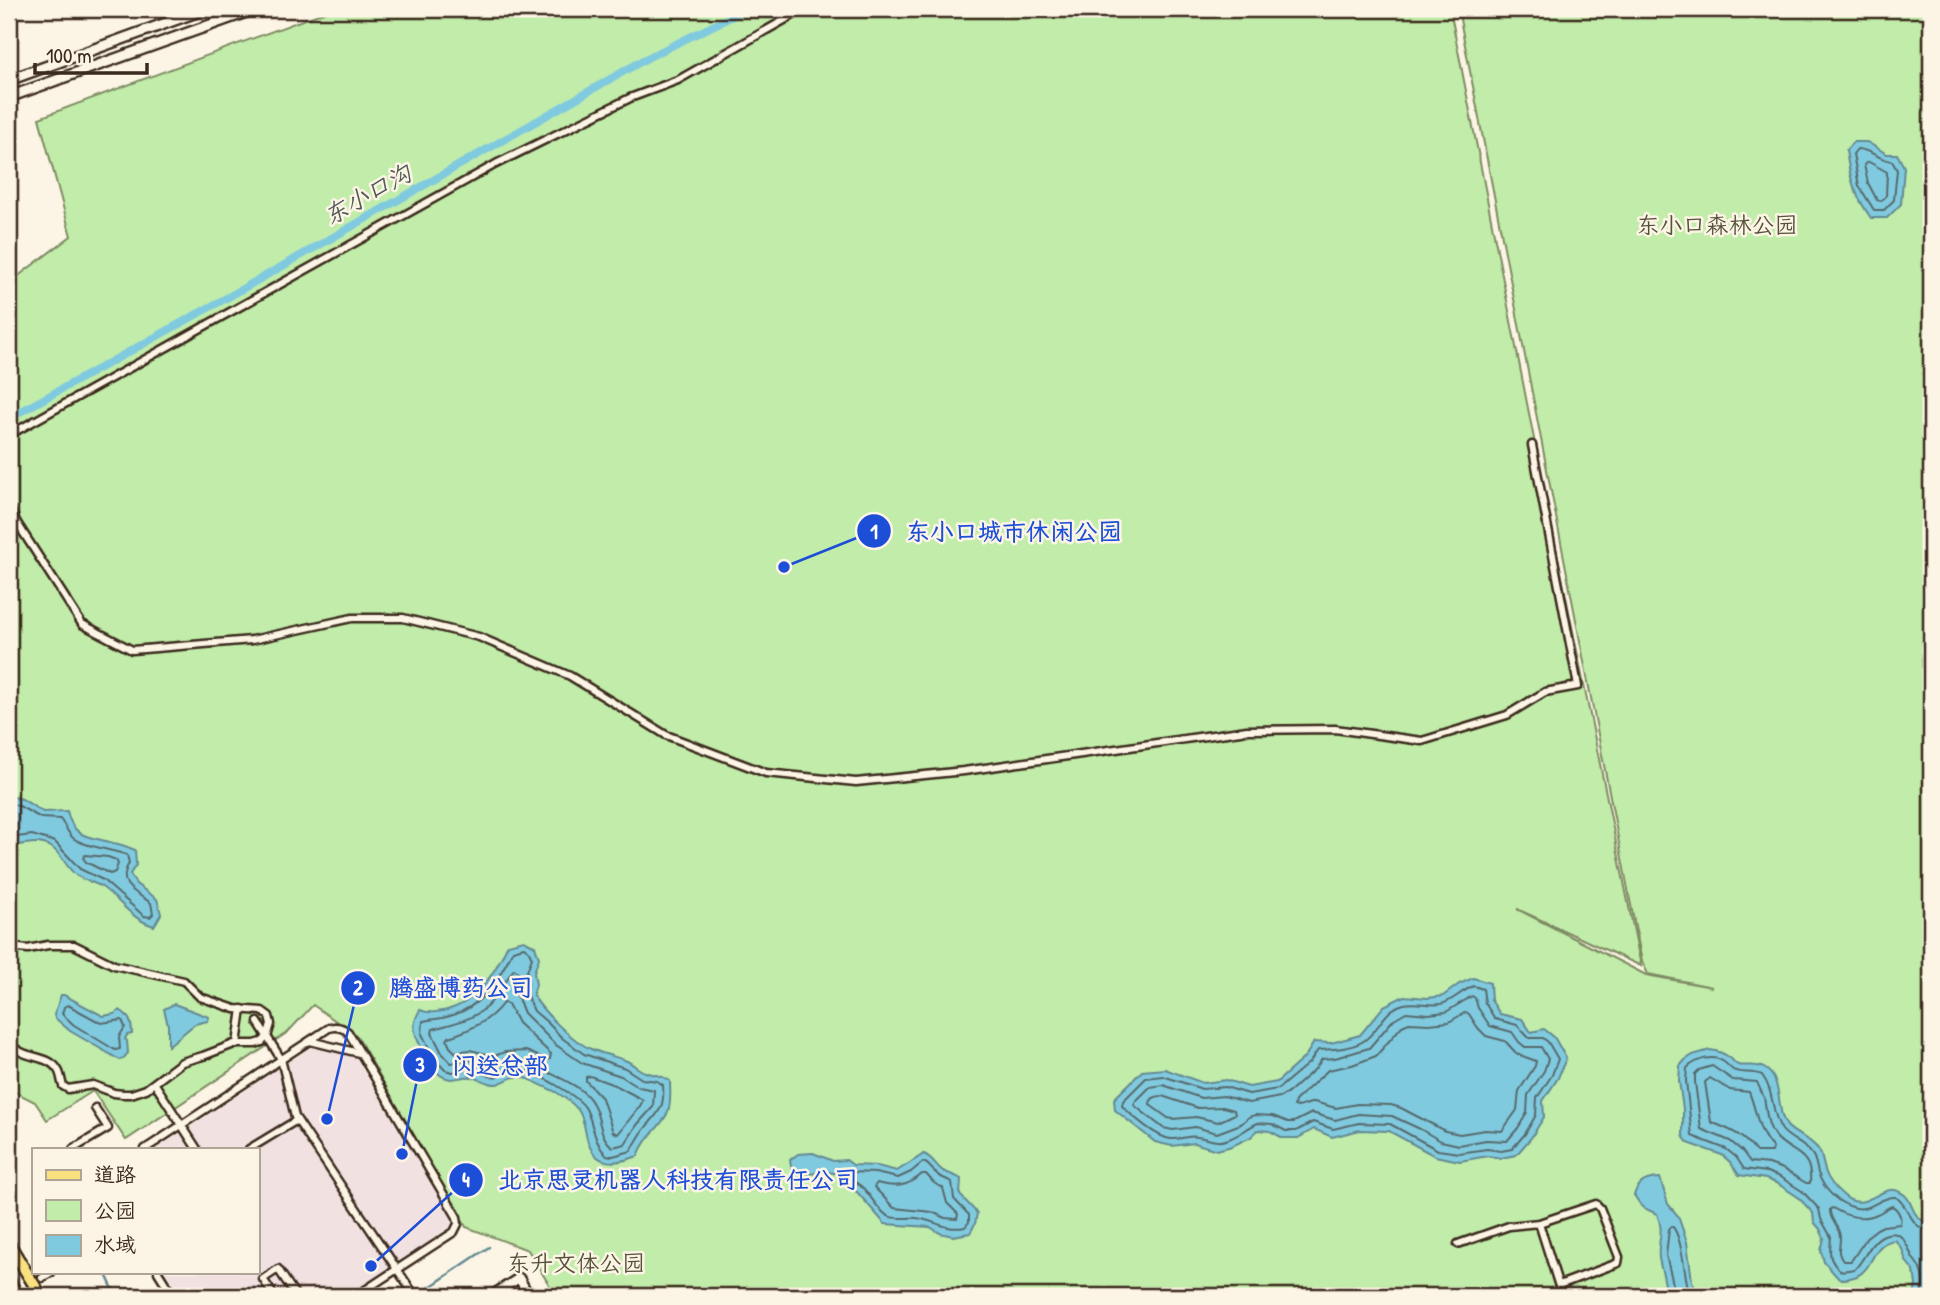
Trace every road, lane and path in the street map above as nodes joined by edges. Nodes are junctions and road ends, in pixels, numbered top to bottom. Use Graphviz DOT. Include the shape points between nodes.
graph roads {
  1 [pos="205,9"];
  2 [pos="255,9"];
  3 [pos="804,9"];
  4 [pos="9,80"];
  5 [pos="9,97"];
  6 [pos="9,435"];
  7 [pos="1532,445"];
  8 [pos="9,507"];
  9 [pos="9,947"];
  10 [pos="242,1009"];
  11 [pos="258,1022"];
  12 [pos="267,1037"];
  13 [pos="310,1041"];
  14 [pos="9,1042"];
  15 [pos="237,1044"];
  16 [pos="360,1053"];
  17 [pos="281,1059"];
  18 [pos="155,1084"];
  19 [pos="95,1108"];
  20 [pos="296,1120"];
  21 [pos="182,1125"];
  22 [pos="75,1148"];
  23 [pos="147,1148"];
  24 [pos="196,1148"];
  25 [pos="251,1148"];
  26 [pos="1539,1223"];
  27 [pos="9,1244"];
  28 [pos="1458,1244"];
  29 [pos="397,1269"];
  30 [pos="49,1274"];
  31 [pos="159,1274"];
  32 [pos="42,1278"];
  33 [pos="9,1281"];
  34 [pos="1559,1285"];
  35 [pos="18,1296"];
  36 [pos="41,1296"];
  37 [pos="173,1296"];
  38 [pos="274,1296"];
  39 [pos="296,1296"];
  40 [pos="356,1296"];
  41 [pos="415,1296"];
  42 [pos="491,1296"];
  43 [pos="529,1296"];
  44 [pos="1562,1296"];
  1 -- 4 [label="main road"];
  2 -- 5 [label="main road"];
  3 -- 6 [label="street" via="678,80 630,98 496,163"];
  7 -- 8 [label="street" via="1578,686 1545,692 1507,715 1422,741 1335,729 1247,730 856,782 766,773 666,735 570,676 479,637 403,618 352,618 252,640 132,650 82,624"];
  9 -- 10 [label="street" via="74,945 114,965 184,981 200,997"];
  10 -- 12 [label="street" via="269,1016"];
  10 -- 15 [label="street"];
  11 -- 12 [label="street"];
  12 -- 15 [label="street" via="256,1044"];
  12 -- 17 [label="street"];
  13 -- 16 [label="street"];
  13 -- 16 [label="street" via="329,1028 343,1028"];
  13 -- 17 [label="street"];
  14 -- 18 [label="street" via="18,1052 54,1065 68,1089 93,1085 131,1094"];
  15 -- 18 [label="street" via="182,1062"];
  16 -- 29 [label="street" via="457,1217 454,1232"];
  17 -- 20 [label="street"];
  17 -- 21 [label="street"];
  18 -- 21 [label="street"];
  19 -- 22 [label="street" via="108,1128"];
  20 -- 25 [label="street"];
  20 -- 29 [label="street"];
  21 -- 23 [label="street"];
  21 -- 24 [label="street"];
  26 -- 28 [label="street" via="1509,1226"];
  26 -- 34 [label="street"];
  26 -- 34 [label="street" via="1595,1204 1619,1256 1618,1263"];
  27 -- 36 [label="main road"];
  29 -- 40 [label="street"];
  29 -- 41 [label="street"];
  30 -- 32 [label="street"];
  31 -- 37 [label="street"];
  33 -- 35 [label="main road"];
  34 -- 44 [label="street"];
  38 -- 39 [label="street" via="262,1279 278,1269"];
  42 -- 43 [label="street" via="519,1279"];
}
